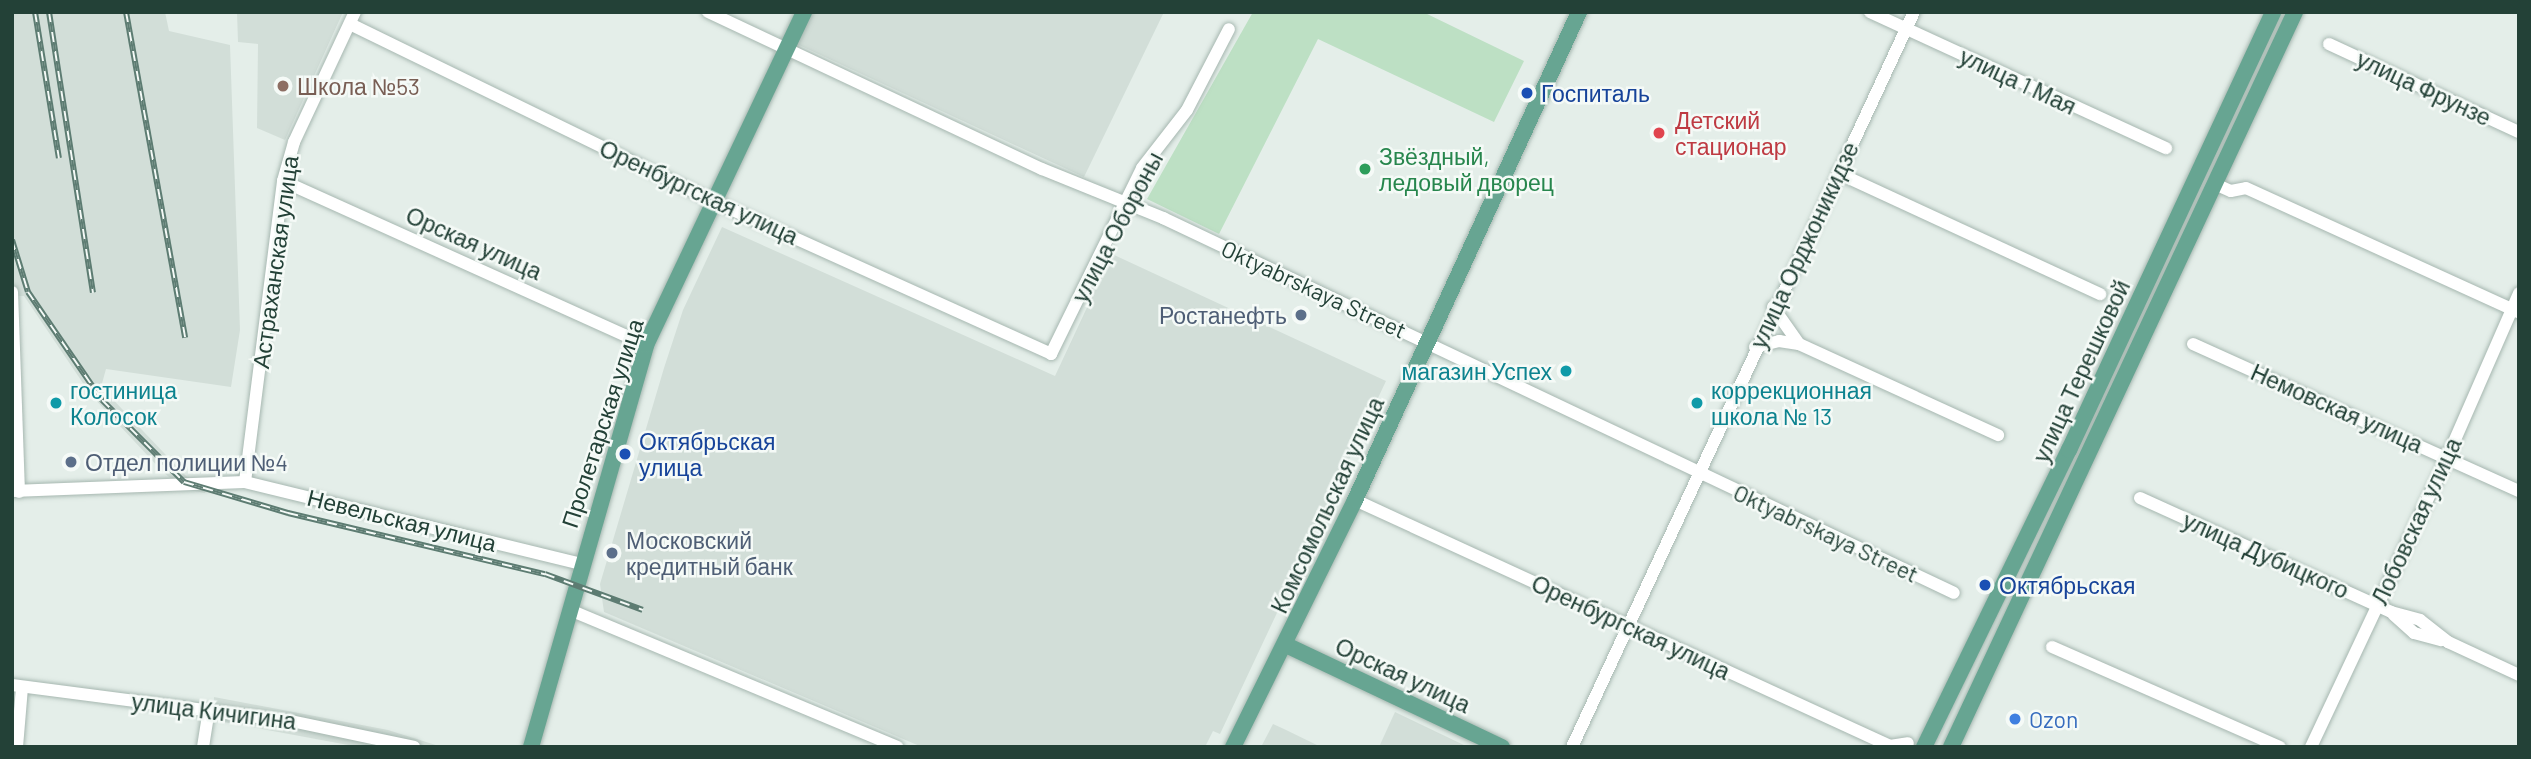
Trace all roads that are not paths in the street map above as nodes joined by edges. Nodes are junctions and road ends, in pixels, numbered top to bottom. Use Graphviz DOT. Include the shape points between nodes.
graph roads {
  1 [pos="708,12"];
  2 [pos="804,12"];
  3 [pos="1579,12"];
  4 [pos="1870,12"];
  5 [pos="1914,12"];
  6 [pos="2273,12"];
  7 [pos="2295,12"];
  8 [pos="353,18"];
  9 [pos="1229,29"];
  10 [pos="1907,30"];
  11 [pos="2329,44"];
  12 [pos="787,49"];
  13 [pos="2519,132"];
  14 [pos="2166,148"];
  15 [pos="1838,173"];
  16 [pos="283,181"];
  17 [pos="2215,184"];
  18 [pos="715,202"];
  19 [pos="1127,203"];
  20 [pos="12,292"];
  21 [pos="2519,293"];
  22 [pos="2100,294"];
  23 [pos="1773,307"];
  24 [pos="2515,310"];
  25 [pos="1429,342"];
  26 [pos="1799,344"];
  27 [pos="2193,344"];
  28 [pos="646,345"];
  29 [pos="1755,347"];
  30 [pos="1051,354"];
  31 [pos="1998,435"];
  32 [pos="2447,458"];
  33 [pos="1698,474"];
  34 [pos="244,482"];
  35 [pos="16,491"];
  36 [pos="2519,491"];
  37 [pos="2140,498"];
  38 [pos="1355,500"];
  39 [pos="581,564"];
  40 [pos="1954,593"];
  41 [pos="2376,605"];
  42 [pos="570,610"];
  43 [pos="1631,627"];
  44 [pos="1286,645"];
  45 [pos="2052,648"];
  46 [pos="2519,675"];
  47 [pos="17,686"];
  48 [pos="209,710"];
  49 [pos="876,742"];
  50 [pos="1916,745"];
  51 [pos="17,747"];
  52 [pos="203,747"];
  53 [pos="414,747"];
  54 [pos="531,747"];
  55 [pos="898,747"];
  56 [pos="1233,747"];
  57 [pos="1502,747"];
  58 [pos="1572,747"];
  59 [pos="1951,747"];
  60 [pos="2280,747"];
  61 [pos="2311,747"];
  1 -- 12 [label="street, Oktyabrskaya Street"];
  2 -- 12 [label="main road, Пролетарская улица"];
  3 -- 25 [label="main road, Комсомольская улица"];
  4 -- 10 [label="street, улица 1 Мая"];
  5 -- 10 [label="street, улица Орджоникидзе"];
  6 -- 50 [label="main road, улица Терешковой" via="2069,450"];
  7 -- 17 [label="main road, улица Терешковой"];
  8 -- 16 [label="street, Астраханская улица" via="294,142"];
  8 -- 18 [label="street, Оренбургская улица"];
  9 -- 19 [label="street, улица Обороны" via="1187,110 1142,168"];
  10 -- 14 [label="street, улица 1 Мая"];
  10 -- 15 [label="street, улица Орджоникидзе"];
  11 -- 13 [label="street, улица Фрунзе"];
  12 -- 18 [label="main road, Пролетарская улица"];
  12 -- 19 [label="street, Oktyabrskaya Street" via="1042,169"];
  15 -- 22 [label="street"];
  15 -- 23 [label="street, улица Орджоникидзе"];
  16 -- 28 [label="street, Орская улица"];
  16 -- 34 [label="street, Астраханская улица"];
  17 -- 24 [label="street" via="2231,191 2246,188"];
  17 -- 59 [label="main road, улица Терешковой"];
  18 -- 28 [label="main road, Пролетарская улица"];
  18 -- 30 [label="street, Оренбургская улица"];
  19 -- 25 [label="street, Oktyabrskaya Street"];
  19 -- 30 [label="street, улица Обороны"];
  20 -- 35 [label="street"];
  21 -- 24 [label="street, Лобовская улица"];
  23 -- 26 [label="street"];
  23 -- 29 [label="street, улица Орджоникидзе"];
  24 -- 32 [label="street, Лобовская улица"];
  25 -- 33 [label="street, Oktyabrskaya Street"];
  25 -- 38 [label="main road, Комсомольская улица"];
  26 -- 29 [label="street" via="1779,341"];
  26 -- 31 [label="street"];
  27 -- 32 [label="street, Немовская улица"];
  28 -- 39 [label="main road, Пролетарская улица"];
  29 -- 33 [label="street, улица Орджоникидзе"];
  32 -- 36 [label="street, Немовская улица"];
  32 -- 41 [label="street, Лобовская улица"];
  33 -- 40 [label="street, Oktyabrskaya Street"];
  33 -- 43 [label="street, улица Орджоникидзе"];
  34 -- 35 [label="street, Невельская улица"];
  34 -- 39 [label="street, Невельская улица"];
  37 -- 41 [label="street, улица Дубицкого"];
  38 -- 43 [label="street, Оренбургская улица"];
  38 -- 44 [label="main road, Комсомольская улица"];
  39 -- 42 [label="main road, Пролетарская улица"];
  41 -- 46 [label="street, улица Дубицкого" via="2420,620 2448,642"];
  41 -- 61 [label="street, Лобовская улица"];
  42 -- 49 [label="street"];
  42 -- 54 [label="main road, Пролетарская улица"];
  43 -- 50 [label="street, Оренбургская улица" via="1890,746"];
  43 -- 58 [label="street, улица Орджоникидзе"];
  44 -- 56 [label="main road, Комсомольская улица"];
  44 -- 57 [label="main road, Орская улица"];
  45 -- 60 [label="street"];
  47 -- 48 [label="street, улица Кичигина"];
  47 -- 51 [label="street"];
  48 -- 52 [label="street"];
  48 -- 53 [label="street, улица Кичигина" via="342,730"];
  49 -- 55 [label="street"];
}
